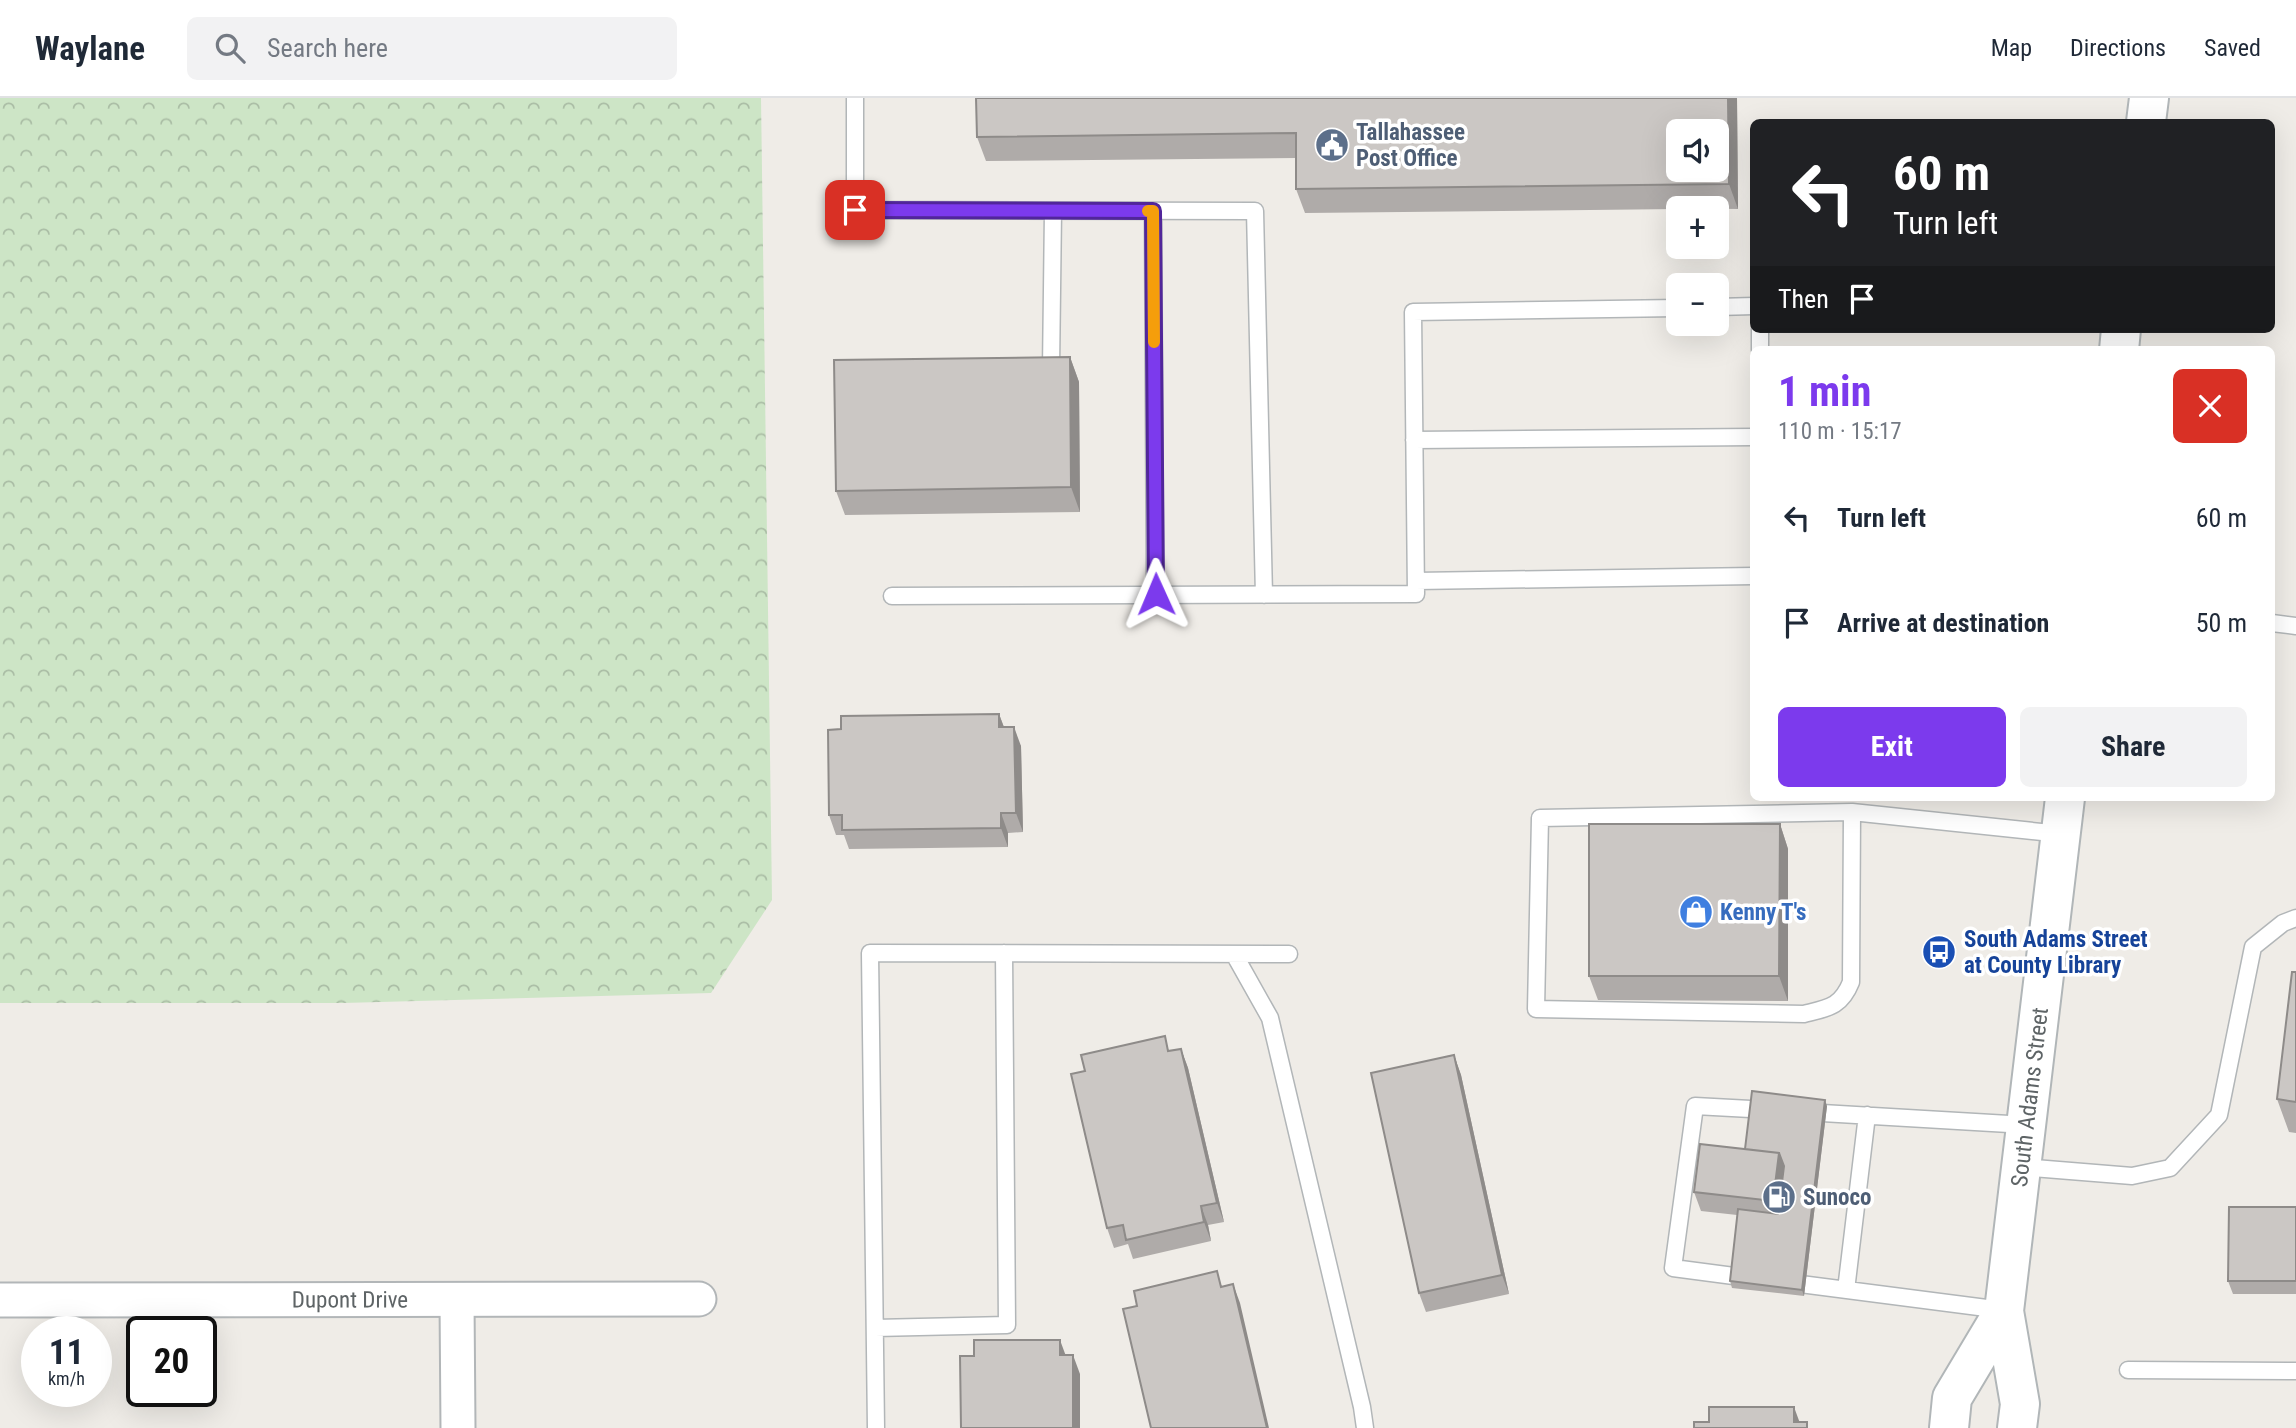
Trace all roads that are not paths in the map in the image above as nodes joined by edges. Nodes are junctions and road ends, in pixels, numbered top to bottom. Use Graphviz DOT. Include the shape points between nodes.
graph roads {
  1 [pos="855,98"];
  2 [pos="2149,98"];
  3 [pos="2146,119"];
  4 [pos="1053,211"];
  5 [pos="1153,211"];
  6 [pos="1750,306"];
  7 [pos="1729,307"];
  8 [pos="1666,308"];
  9 [pos="1051,369"];
  10 [pos="1750,437"];
  11 [pos="1414,440"];
  12 [pos="1750,576"];
  13 [pos="1416,587"];
  14 [pos="1156,594"];
  15 [pos="1264,594"];
  16 [pos="892,596"];
  17 [pos="2275,623"];
  18 [pos="2296,626"];
  19 [pos="1853,811"];
  20 [pos="2063,816"];
  21 [pos="2296,918"];
  22 [pos="1004,953"];
  23 [pos="1234,954"];
  24 [pos="1289,954"];
  25 [pos="1867,1115"];
  26 [pos="2026,1125"];
  27 [pos="2021,1167"];
  28 [pos="1846,1290"];
  29 [pos="699,1299"];
  30 [pos="0,1300"];
  31 [pos="457,1300"];
  32 [pos="2004,1311"];
  33 [pos="875,1328"];
  34 [pos="2128,1370"];
  35 [pos="2296,1371"];
  36 [pos="458,1428"];
  37 [pos="876,1428"];
  38 [pos="1365,1428"];
  39 [pos="1949,1428"];
  40 [pos="2017,1428"];
  1 -- 4 [label="lane" via="855,210"];
  2 -- 3 [label="main road"];
  4 -- 5 [label="lane"];
  4 -- 9 [label="lane"];
  5 -- 14 [label="lane"];
  5 -- 15 [label="lane" via="1255,211"];
  6 -- 7 [label="lane"];
  8 -- 11 [label="lane" via="1413,313"];
  10 -- 11 [label="lane"];
  11 -- 13 [label="lane"];
  12 -- 13 [label="lane"];
  13 -- 15 [label="lane"];
  14 -- 15 [label="lane"];
  14 -- 16 [label="lane"];
  17 -- 18 [label="lane"];
  19 -- 19 [label="lane" via="1540,818 1536,1009 1804,1014 1830,1007 1845,997 1851,982"];
  19 -- 20 [label="lane"];
  20 -- 26 [label="main road, South Adams Street"];
  21 -- 27 [label="lane" via="2253,947 2219,1115 2170,1168 2132,1176"];
  22 -- 23 [label="lane"];
  22 -- 33 [label="lane" via="1007,1325"];
  22 -- 33 [label="lane" via="870,953"];
  23 -- 24 [label="lane"];
  23 -- 38 [label="lane" via="1270,1018"];
  25 -- 26 [label="lane"];
  25 -- 28 [label="lane"];
  25 -- 28 [label="lane" via="1695,1106 1673,1268"];
  26 -- 27 [label="main road, South Adams Street"];
  27 -- 32 [label="main road, South Adams Street"];
  28 -- 32 [label="lane"];
  29 -- 31 [label="street, Dupont Drive"];
  30 -- 31 [label="street, Dupont Drive"];
  31 -- 36 [label="street"];
  32 -- 39 [label="main road, South Adams Street" via="1952,1398"];
  32 -- 40 [label="main road, South Adams Street" via="2020,1404"];
  33 -- 37 [label="lane"];
  34 -- 35 [label="lane"];
}
